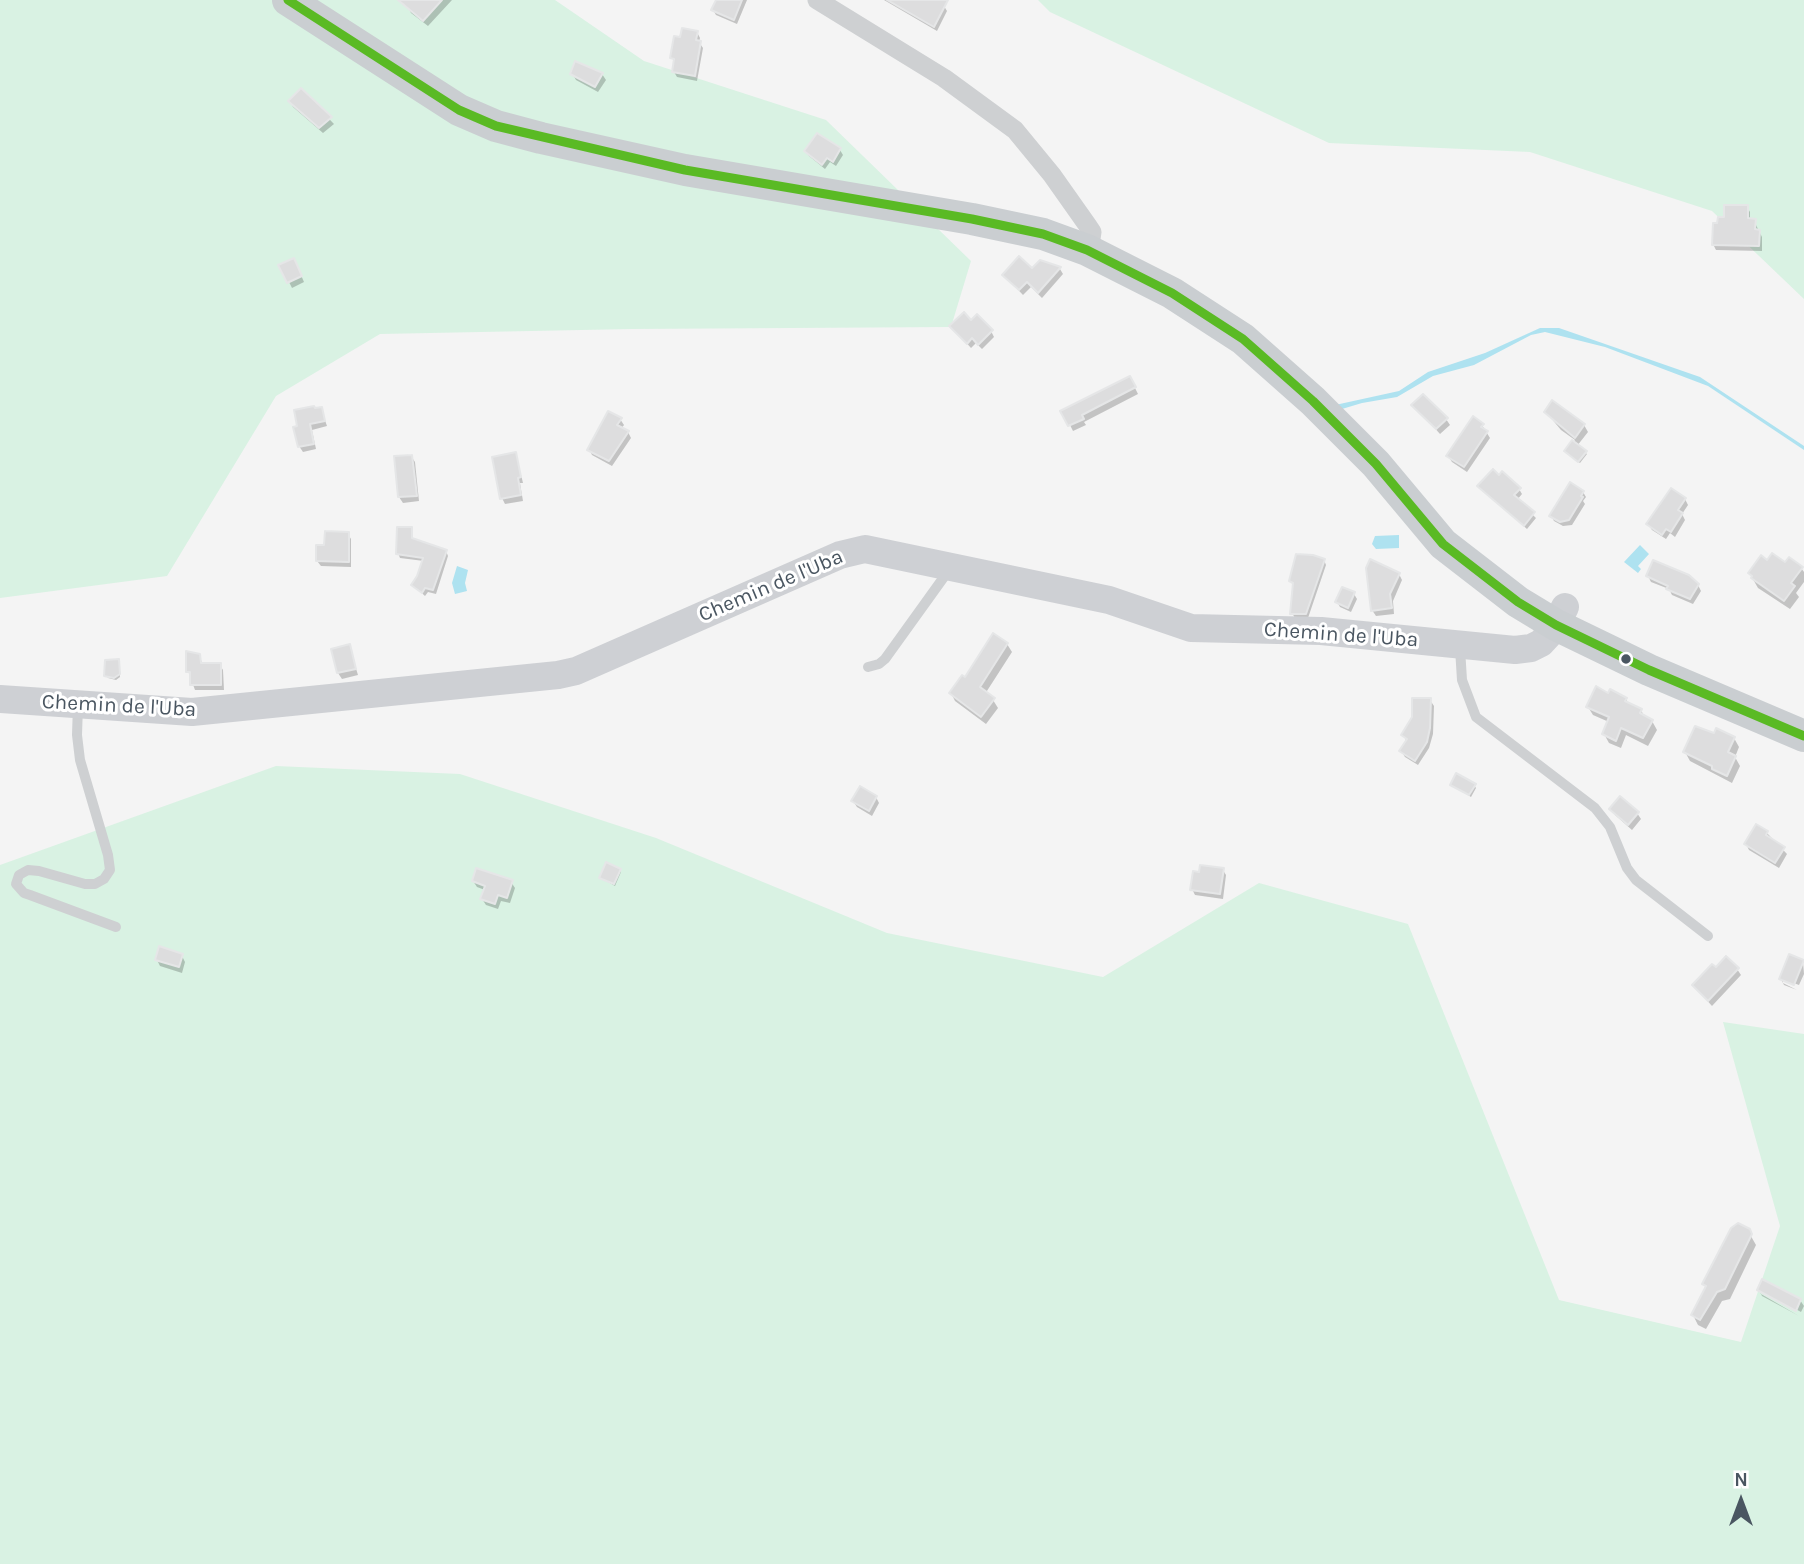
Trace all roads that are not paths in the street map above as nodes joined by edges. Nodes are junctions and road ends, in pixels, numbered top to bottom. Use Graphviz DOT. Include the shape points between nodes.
graph roads {
  1 [pos="288,0"];
  2 [pos="817,0"];
  3 [pos="1087,250"];
  4 [pos="950,566"];
  5 [pos="1561,616"];
  6 [pos="1459,644"];
  7 [pos="868,667"];
  8 [pos="0,699"];
  9 [pos="78,705"];
  10 [pos="1804,734"];
  11 [pos="116,926"];
  12 [pos="1708,936"];
  1 -- 3 [label="main road" via="459,110 496,126 685,170 984,221"];
  2 -- 3 [label="street" via="944,78 1015,130 1088,226 1091,239"];
  3 -- 5 [label="main road" via="1172,293 1243,339 1376,464"];
  4 -- 6 [label="street, Chemin de l'Uba" via="1109,600 1191,628 1321,631"];
  4 -- 7 [label="lane" via="885,659"];
  4 -- 9 [label="street, Chemin de l'Uba" via="872,550 848,552 558,675 192,712"];
  5 -- 6 [label="street, Chemin de l'Uba" via="1541,643 1524,650"];
  5 -- 10 [label="main road" via="1714,680"];
  6 -- 12 [label="lane" via="1462,680 1476,717 1595,808 1610,827 1636,880"];
  8 -- 9 [label="street, Chemin de l'Uba"];
  9 -- 11 [label="lane" via="80,760 110,870 95,884 28,870 19,875 16,884 24,893"];
}
